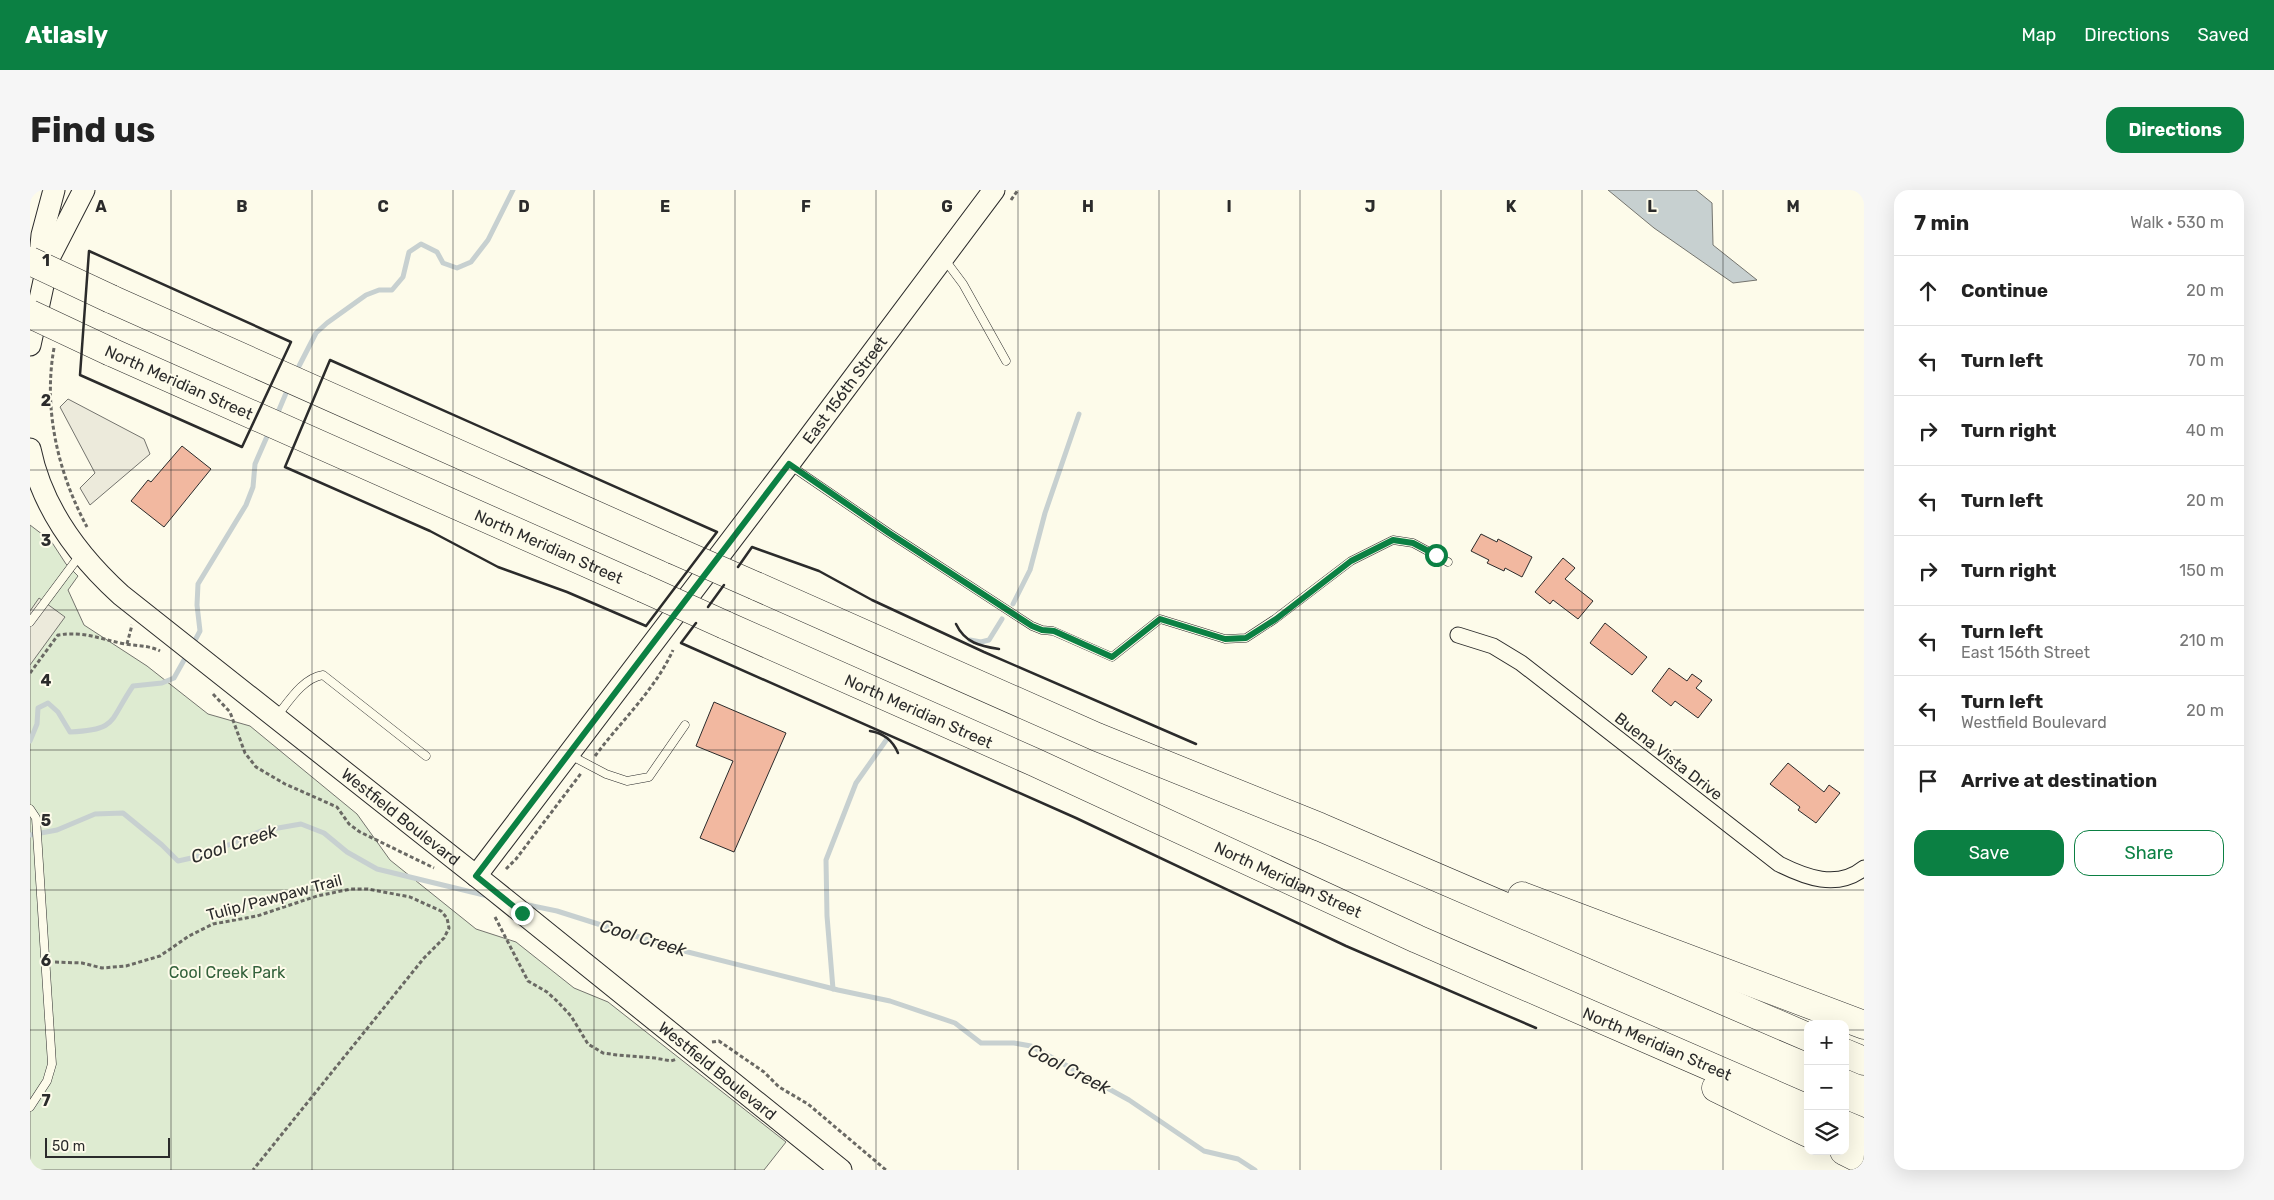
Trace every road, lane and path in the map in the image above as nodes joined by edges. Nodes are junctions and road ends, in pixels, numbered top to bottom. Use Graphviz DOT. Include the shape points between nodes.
graph roads {
  1 [pos="54,190"];
  2 [pos="84,190"];
  3 [pos="994,190"];
  4 [pos="943,258"];
  5 [pos="30,261"];
  6 [pos="30,314"];
  7 [pos="30,346"];
  8 [pos="1006,361"];
  9 [pos="56,447"];
  10 [pos="30,449"];
  11 [pos="789,464"];
  12 [pos="88,530"];
  13 [pos="81,554"];
  14 [pos="1448,562"];
  15 [pos="30,622"];
  16 [pos="132,624"];
  17 [pos="1458,635"];
  18 [pos="127,644"];
  19 [pos="172,648"];
  20 [pos="30,673"];
  21 [pos="210,690"];
  22 [pos="275,718"];
  23 [pos="685,725"];
  24 [pos="568,754"];
  25 [pos="426,756"];
  26 [pos="30,808"];
  27 [pos="1320,827"];
  28 [pos="1864,868"];
  29 [pos="438,870"];
  30 [pos="483,881"];
  31 [pos="1417,939"];
  32 [pos="45,962"];
  33 [pos="1864,1024"];
  34 [pos="1804,1034"];
  35 [pos="1849,1055"];
  36 [pos="1864,1061"];
  37 [pos="30,1107"];
  38 [pos="1804,1107"];
  39 [pos="1849,1127"];
  40 [pos="1804,1131"];
  41 [pos="1864,1133"];
  42 [pos="1849,1154"];
  43 [pos="1864,1161"];
  44 [pos="253,1170"];
  45 [pos="841,1170"];
  1 -- 7 [label="street" via="42,235"];
  2 -- 7 [label="street" via="49,258"];
  3 -- 4 [label="street, East 156th Street"];
  4 -- 8 [label="lane" via="963,284"];
  4 -- 11 [label="street, East 156th Street"];
  5 -- 27 [label="highway, bridge" via="1097,736"];
  6 -- 31 [label="highway, North Meridian Street, bridge" via="1043,766"];
  9 -- 12 [label="path"];
  10 -- 13 [label="street, Westfield Boulevard" via="44,495"];
  11 -- 14 [label="lane" via="1032,626 1054,631 1112,657 1160,619 1225,639 1246,638 1351,561 1393,540 1413,543"];
  11 -- 24 [label="street, East 156th Street"];
  13 -- 15 [label="lane"];
  13 -- 19 [label="street, Westfield Boulevard"];
  16 -- 18 [label="path"];
  17 -- 28 [label="street, Buena Vista Drive" via="1493,646 1521,663 1779,864 1820,880 1851,876"];
  18 -- 19 [label="path"];
  18 -- 20 [label="path" via="83,633 58,635"];
  19 -- 22 [label="street, Westfield Boulevard" via="200,659"];
  21 -- 29 [label="path" via="230,712 245,753 256,767 285,784 336,806 348,824 360,832"];
  22 -- 25 [label="lane" via="313,676 323,675"];
  22 -- 30 [label="street, Westfield Boulevard"];
  23 -- 24 [label="lane" via="649,777 627,781"];
  24 -- 30 [label="street, East 156th Street"];
  26 -- 32 [label="lane" via="36,818"];
  27 -- 33 [label="highway" via="1567,911 1643,943"];
  27 -- 34 [label="highway"];
  30 -- 45 [label="street, Westfield Boulevard"];
  31 -- 38 [label="highway, North Meridian Street"];
  31 -- 40 [label="highway"];
  32 -- 37 [label="lane" via="52,1064"];
  32 -- 44 [label="path, Tulip/Pawpaw Trail" via="82,963 102,968 126,966 160,956 213,924 257,916 317,896 351,889 368,888 410,896 441,911 449,928 444,938 424,958"];
  35 -- 36 [label="highway"];
  39 -- 41 [label="highway"];
  42 -- 43 [label="highway"];
}
